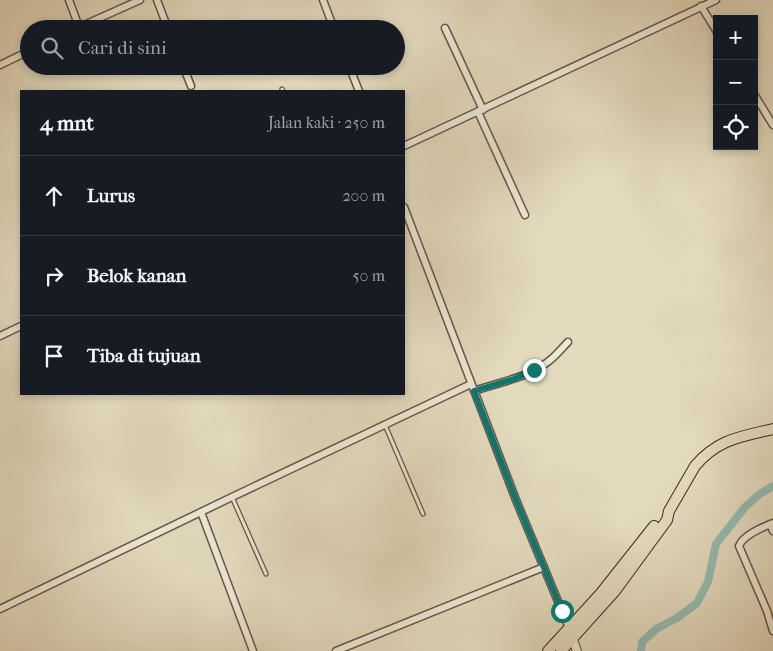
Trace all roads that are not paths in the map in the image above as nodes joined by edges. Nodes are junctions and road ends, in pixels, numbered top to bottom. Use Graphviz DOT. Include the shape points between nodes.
graph roads {
  1 [pos="69,0"];
  2 [pos="140,0"];
  3 [pos="157,0"];
  4 [pos="323,0"];
  5 [pos="716,0"];
  6 [pos="701,6"];
  7 [pos="75,20"];
  8 [pos="95,20"];
  9 [pos="165,20"];
  10 [pos="331,20"];
  11 [pos="713,26"];
  12 [pos="445,28"];
  13 [pos="20,55"];
  14 [pos="0,65"];
  15 [pos="187,75"];
  16 [pos="353,75"];
  17 [pos="191,86"];
  18 [pos="359,90"];
  19 [pos="758,101"];
  20 [pos="480,111"];
  21 [pos="773,125"];
  22 [pos="405,146"];
  23 [pos="405,210"];
  24 [pos="525,215"];
  25 [pos="20,326"];
  26 [pos="0,336"];
  27 [pos="568,342"];
  28 [pos="471,384"];
  29 [pos="474,391"];
  30 [pos="385,425"];
  31 [pos="773,429"];
  32 [pos="232,497"];
  33 [pos="201,512"];
  34 [pos="423,514"];
  35 [pos="771,523"];
  36 [pos="773,531"];
  37 [pos="544,567"];
  38 [pos="266,574"];
  39 [pos="770,609"];
  40 [pos="0,610"];
  41 [pos="773,631"];
  42 [pos="571,633"];
  43 [pos="253,651"];
  44 [pos="336,651"];
  45 [pos="548,651"];
  46 [pos="561,651"];
  47 [pos="577,651"];
  1 -- 7 [label="street"];
  2 -- 8 [label="street"];
  3 -- 9 [label="street"];
  4 -- 10 [label="street"];
  5 -- 6 [label="street"];
  6 -- 11 [label="street"];
  6 -- 20 [label="street"];
  12 -- 20 [label="street"];
  13 -- 14 [label="street"];
  15 -- 17 [label="street"];
  16 -- 18 [label="street"];
  19 -- 21 [label="street"];
  20 -- 22 [label="street"];
  20 -- 24 [label="street"];
  23 -- 28 [label="street"];
  25 -- 26 [label="street"];
  27 -- 29 [label="street" via="548,362 534,370"];
  28 -- 29 [label="street"];
  28 -- 30 [label="street"];
  29 -- 37 [label="street"];
  30 -- 32 [label="street"];
  30 -- 34 [label="lane"];
  31 -- 42 [label="highway" via="733,439 711,449 695,466 669,511"];
  32 -- 33 [label="street"];
  32 -- 38 [label="lane"];
  33 -- 40 [label="street"];
  33 -- 43 [label="street"];
  35 -- 36 [label="street"];
  35 -- 39 [label="street" via="745,538 739,546"];
  37 -- 42 [label="street"];
  37 -- 44 [label="street"];
  39 -- 41 [label="street"];
  42 -- 45 [label="highway"];
  42 -- 46 [label="highway"];
  42 -- 47 [label="street"];
}
